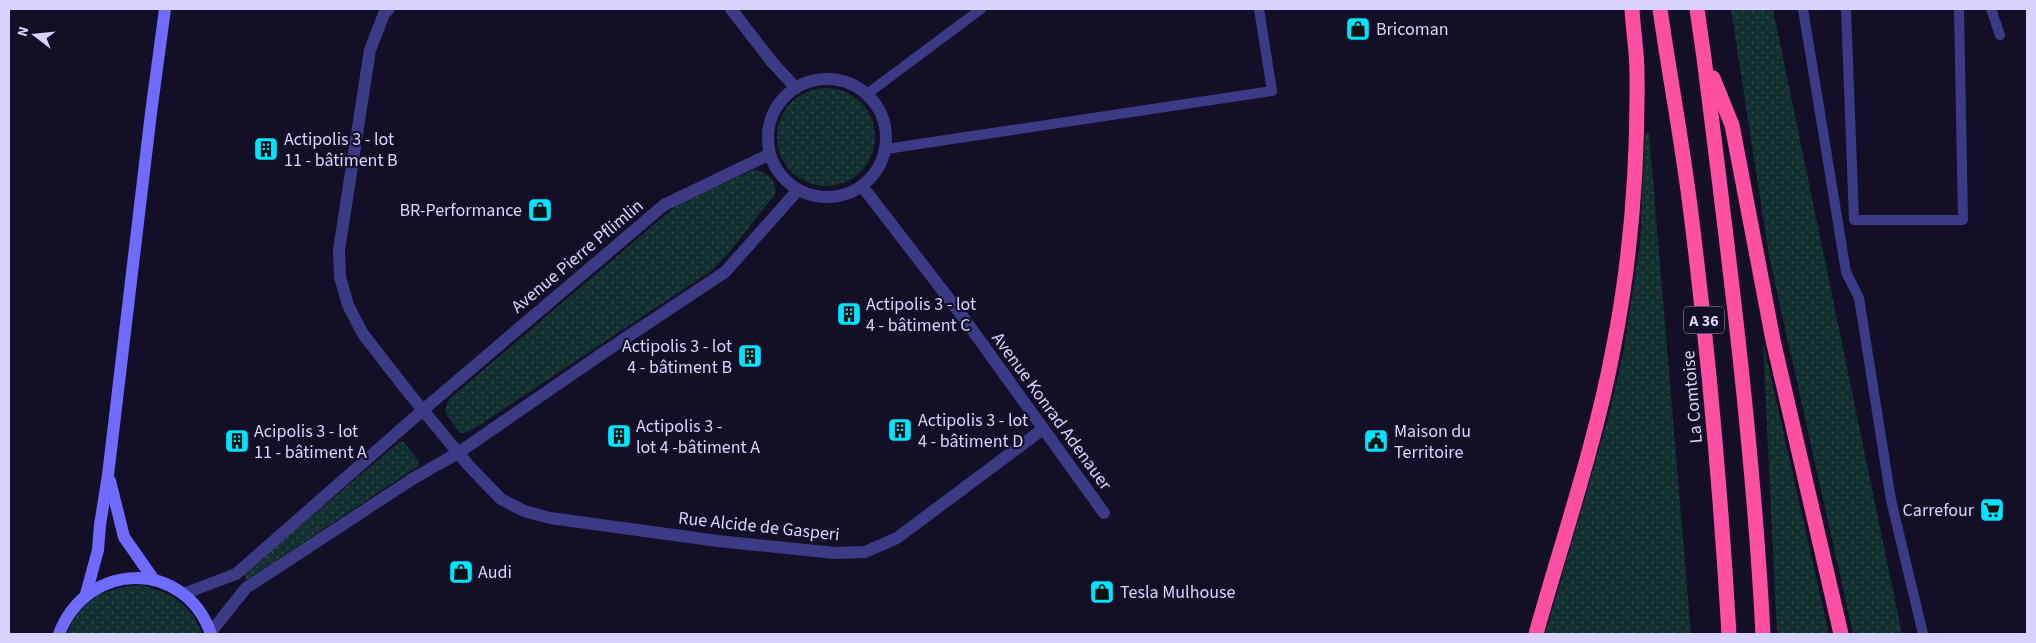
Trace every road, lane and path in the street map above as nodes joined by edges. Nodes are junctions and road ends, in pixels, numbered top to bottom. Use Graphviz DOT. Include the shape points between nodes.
graph roads {
  1 [pos="165,9"];
  2 [pos="389,9"];
  3 [pos="732,9"];
  4 [pos="981,9"];
  5 [pos="1259,9"];
  6 [pos="1632,9"];
  7 [pos="1660,9"];
  8 [pos="1696,9"];
  9 [pos="1803,9"];
  10 [pos="1846,9"];
  11 [pos="1958,9"];
  12 [pos="1991,9"];
  13 [pos="2000,35"];
  14 [pos="1704,58"];
  15 [pos="796,88"];
  16 [pos="867,94"];
  17 [pos="886,149"];
  18 [pos="770,154"];
  19 [pos="862,186"];
  20 [pos="798,190"];
  21 [pos="423,410"];
  22 [pos="1043,429"];
  23 [pos="458,453"];
  24 [pos="108,475"];
  25 [pos="1104,513"];
  26 [pos="154,580"];
  27 [pos="86,594"];
  28 [pos="182,594"];
  29 [pos="211,633"];
  30 [pos="59,634"];
  31 [pos="1536,634"];
  32 [pos="1729,634"];
  33 [pos="1763,634"];
  34 [pos="1841,634"];
  35 [pos="1922,634"];
  1 -- 24 [label="main road"];
  2 -- 21 [label="street" via="370,50 339,250 340,277 348,305 364,334"];
  3 -- 15 [label="street"];
  4 -- 16 [label="lane"];
  5 -- 17 [label="lane" via="1272,91"];
  6 -- 31 [label="highway" via="1637,71 1636,158 1630,239 1613,350"];
  7 -- 32 [label="highway, La Comtoise / A 36" via="1692,220 1710,379"];
  8 -- 14 [label="highway, A 36"];
  9 -- 35 [label="lane" via="1846,272 1859,298 1891,500"];
  10 -- 11 [label="lane" via="1854,220 1962,220"];
  12 -- 13 [label="lane"];
  14 -- 33 [label="highway, A 36" via="1743,379"];
  14 -- 34 [label="highway" via="1732,125 1774,340"];
  15 -- 16 [label="street" via="813,81 832,79"];
  15 -- 18 [label="street" via="772,117 768,135"];
  16 -- 17 [label="street" via="879,109 886,129"];
  17 -- 19 [label="street" via="873,176"];
  18 -- 20 [label="street" via="785,180"];
  18 -- 21 [label="street, Avenue Pierre Pflimlin" via="664,205"];
  19 -- 20 [label="street" via="830,198"];
  19 -- 22 [label="street, Avenue Konrad Adenauer"];
  20 -- 23 [label="street" via="725,272"];
  21 -- 23 [label="street"];
  21 -- 28 [label="street, Avenue Pierre Pflimlin" via="236,574"];
  22 -- 23 [label="street, Rue Alcide de Gasperi" via="897,538 865,552 835,553 718,541 550,518 524,511 501,499"];
  22 -- 25 [label="street, Avenue Konrad Adenauer"];
  23 -- 29 [label="street" via="414,478 246,588"];
  24 -- 26 [label="main road" via="124,537"];
  24 -- 27 [label="main road" via="98,550"];
  26 -- 27 [label="main road" via="116,580"];
  26 -- 28 [label="main road" via="174,587"];
  27 -- 30 [label="main road"];
  28 -- 29 [label="main road" via="202,614"];
}
